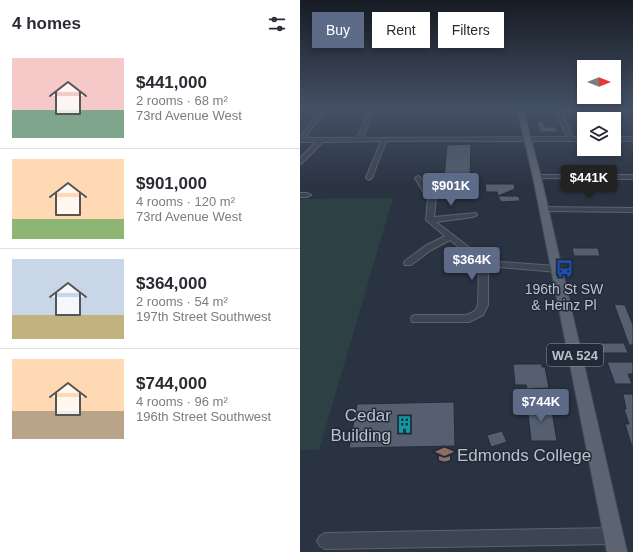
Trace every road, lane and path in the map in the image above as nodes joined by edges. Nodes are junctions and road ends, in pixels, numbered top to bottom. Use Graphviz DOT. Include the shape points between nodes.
graph roads {
  1 [pos="361,135"];
  2 [pos="527,135"];
  3 [pos="569,135"];
  4 [pos="528,139"];
  5 [pos="571,139"];
  6 [pos="577,139"];
  7 [pos="621,139"];
  8 [pos="633,139"];
  9 [pos="301,140"];
  10 [pos="321,140"];
  11 [pos="359,140"];
  12 [pos="384,140"];
  13 [pos="300,162"];
  14 [pos="537,177"];
  15 [pos="633,177"];
  16 [pos="369,178"];
  17 [pos="418,178"];
  18 [pos="544,209"];
  19 [pos="633,210"];
  20 [pos="473,215"];
  21 [pos="430,220"];
  22 [pos="450,236"];
  23 [pos="408,263"];
  24 [pos="485,263"];
  25 [pos="557,269"];
  26 [pos="416,319"];
  27 [pos="614,536"];
  28 [pos="324,541"];
  29 [pos="617,552"];
  1 -- 11 [label="street"];
  2 -- 4 [label="main road, WA 524"];
  3 -- 5 [label="street"];
  4 -- 5 [label="street"];
  4 -- 12 [label="street"];
  4 -- 14 [label="main road, WA 524"];
  5 -- 6 [label="street"];
  7 -- 8 [label="street"];
  9 -- 10 [label="street"];
  10 -- 11 [label="street"];
  10 -- 13 [label="street"];
  11 -- 12 [label="street"];
  12 -- 16 [label="street"];
  14 -- 15 [label="street"];
  14 -- 18 [label="main road, WA 524"];
  17 -- 21 [label="street" via="432,198"];
  18 -- 19 [label="street"];
  18 -- 25 [label="main road, WA 524"];
  20 -- 21 [label="street"];
  21 -- 22 [label="street"];
  22 -- 23 [label="street"];
  22 -- 24 [label="street"];
  24 -- 25 [label="street"];
  24 -- 26 [label="street" via="482,308 479,313 469,318"];
  25 -- 27 [label="main road, WA 524"];
  27 -- 28 [label="street"];
  27 -- 29 [label="main road, WA 524"];
}
